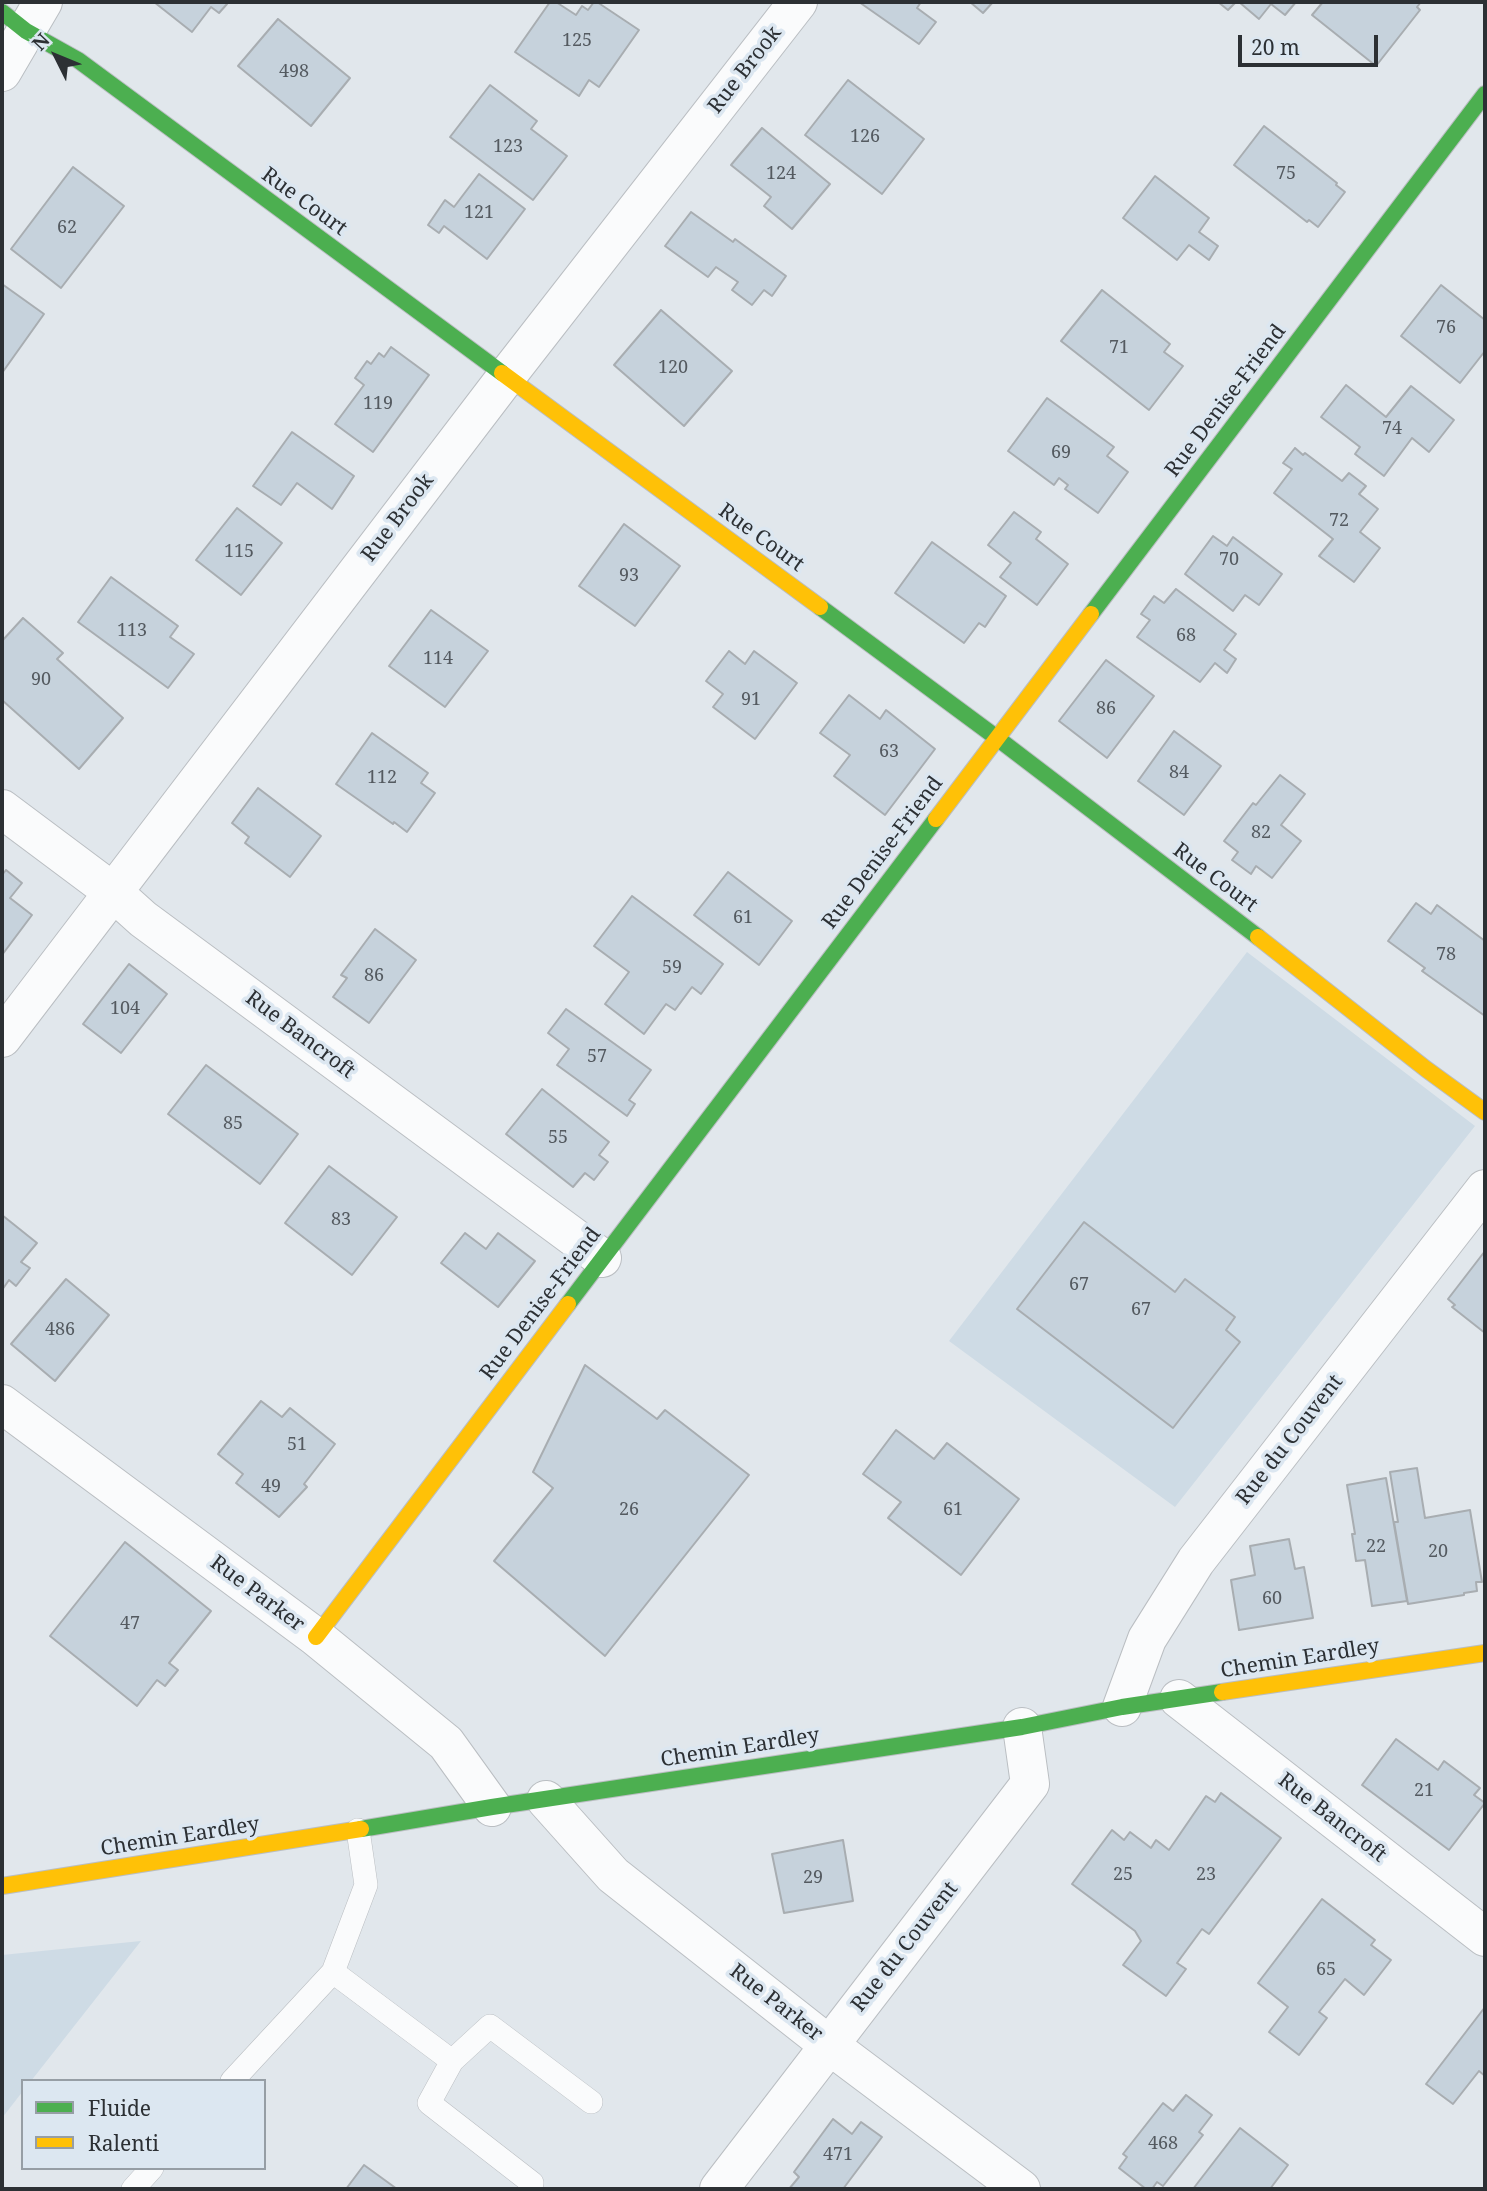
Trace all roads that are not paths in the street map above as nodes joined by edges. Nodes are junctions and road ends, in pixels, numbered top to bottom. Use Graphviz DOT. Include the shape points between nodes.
graph roads {
  1 [pos="798,2"];
  2 [pos="24,15"];
  3 [pos="2,72"];
  4 [pos="1485,94"];
  5 [pos="506,377"];
  6 [pos="997,738"];
  7 [pos="2,809"];
  8 [pos="113,892"];
  9 [pos="2,1038"];
  10 [pos="1485,1112"];
  11 [pos="1485,1189"];
  12 [pos="602,1258"];
  13 [pos="2,1404"];
  14 [pos="316,1637"];
  15 [pos="1485,1653"];
  16 [pos="1179,1699"];
  17 [pos="1122,1707"];
  18 [pos="1022,1727"];
  19 [pos="546,1800"];
  20 [pos="492,1807"];
  21 [pos="358,1830"];
  22 [pos="2,1886"];
  23 [pos="1485,1937"];
  24 [pos="332,1972"];
  25 [pos="829,2045"];
  26 [pos="453,2061"];
  27 [pos="234,2079"];
  28 [pos="591,2102"];
  29 [pos="150,2170"];
  30 [pos="531,2183"];
  31 [pos="133,2189"];
  32 [pos="719,2189"];
  33 [pos="1021,2189"];
  1 -- 5 [label="street, Rue Brook"];
  2 -- 3 [label="street"];
  2 -- 5 [label="street, Rue Court" via="78,60"];
  4 -- 6 [label="street, Rue Denise-Friend"];
  5 -- 6 [label="street, Rue Court"];
  5 -- 8 [label="street, Rue Brook"];
  6 -- 10 [label="street, Rue Court"];
  6 -- 12 [label="street, Rue Denise-Friend"];
  7 -- 8 [label="street, Rue Bancroft"];
  8 -- 9 [label="street, Rue Brook"];
  8 -- 12 [label="street, Rue Bancroft" via="143,919"];
  11 -- 17 [label="street, Rue du Couvent" via="1196,1561 1147,1639"];
  12 -- 14 [label="street, Rue Denise-Friend"];
  13 -- 14 [label="street, Rue Parker"];
  14 -- 20 [label="street, Rue Parker" via="446,1743"];
  15 -- 16 [label="street, Chemin Eardley"];
  16 -- 17 [label="street, Chemin Eardley"];
  16 -- 23 [label="street, Rue Bancroft"];
  17 -- 18 [label="street, Chemin Eardley"];
  18 -- 19 [label="street, Chemin Eardley"];
  18 -- 25 [label="street, Rue du Couvent" via="1030,1784"];
  19 -- 20 [label="street, Chemin Eardley"];
  19 -- 25 [label="street, Rue Parker" via="613,1875"];
  20 -- 21 [label="street, Chemin Eardley"];
  21 -- 22 [label="street, Chemin Eardley"];
  21 -- 24 [label="lane" via="366,1885"];
  24 -- 26 [label="lane"];
  24 -- 27 [label="lane"];
  25 -- 32 [label="street, Rue du Couvent"];
  25 -- 33 [label="street, Rue Parker"];
  26 -- 28 [label="lane" via="490,2026"];
  26 -- 30 [label="lane" via="429,2103"];
  29 -- 31 [label="lane"];
}
